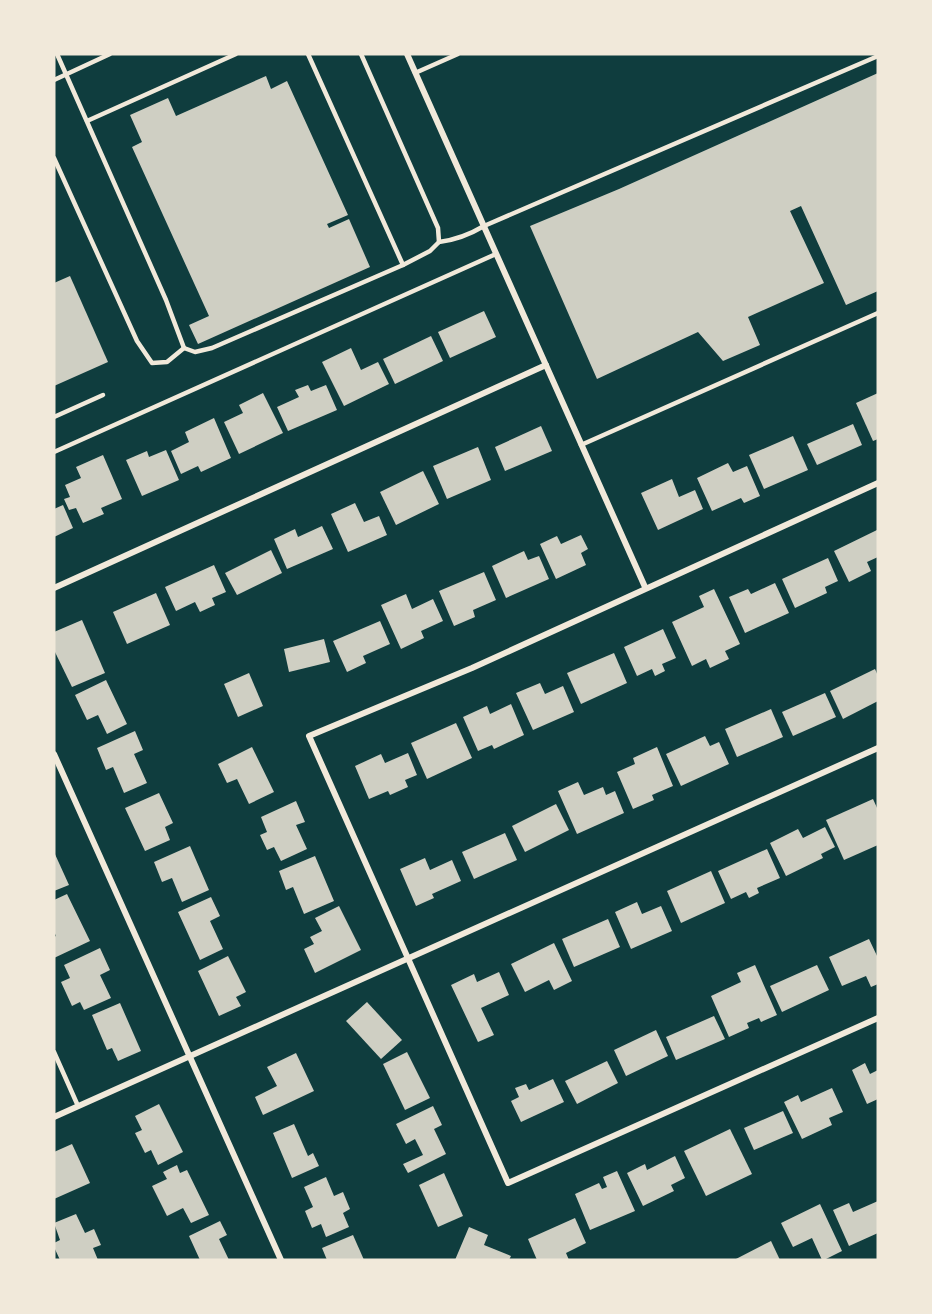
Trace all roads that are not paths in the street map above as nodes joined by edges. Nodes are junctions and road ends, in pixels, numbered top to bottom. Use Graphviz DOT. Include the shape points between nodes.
graph roads {
  1 [pos="57,54"];
  2 [pos="110,54"];
  3 [pos="236,54"];
  4 [pos="308,54"];
  5 [pos="362,54"];
  6 [pos="407,54"];
  7 [pos="458,54"];
  8 [pos="878,56"];
  9 [pos="415,73"];
  10 [pos="65,74"];
  11 [pos="54,80"];
  12 [pos="87,121"];
  13 [pos="54,158"];
  14 [pos="484,226"];
  15 [pos="439,242"];
  16 [pos="496,254"];
  17 [pos="403,265"];
  18 [pos="878,313"];
  19 [pos="184,348"];
  20 [pos="546,365"];
  21 [pos="103,395"];
  22 [pos="54,417"];
  23 [pos="581,445"];
  24 [pos="54,452"];
  25 [pos="878,483"];
  26 [pos="645,587"];
  27 [pos="54,588"];
  28 [pos="878,748"];
  29 [pos="54,754"];
  30 [pos="409,959"];
  31 [pos="878,1018"];
  32 [pos="54,1052"];
  33 [pos="189,1055"];
  34 [pos="78,1106"];
  35 [pos="54,1117"];
  36 [pos="281,1260"];
  1 -- 10 [label="lane"];
  2 -- 10 [label="lane"];
  3 -- 12 [label="lane"];
  4 -- 17 [label="lane"];
  5 -- 15 [label="lane" via="438,228"];
  6 -- 9 [label="street"];
  7 -- 9 [label="lane"];
  8 -- 14 [label="lane"];
  9 -- 14 [label="street"];
  10 -- 11 [label="lane"];
  10 -- 12 [label="lane"];
  12 -- 19 [label="lane"];
  13 -- 19 [label="lane" via="137,341 152,363 167,362"];
  14 -- 15 [label="lane"];
  14 -- 16 [label="street"];
  15 -- 17 [label="lane"];
  16 -- 20 [label="street"];
  16 -- 24 [label="lane"];
  17 -- 19 [label="lane" via="212,348 195,352"];
  18 -- 23 [label="lane"];
  20 -- 23 [label="street"];
  20 -- 27 [label="street"];
  21 -- 22 [label="lane"];
  23 -- 26 [label="street"];
  25 -- 26 [label="street"];
  26 -- 30 [label="street" via="472,668 309,736"];
  28 -- 30 [label="street"];
  29 -- 33 [label="street"];
  30 -- 31 [label="street" via="508,1183"];
  30 -- 33 [label="street"];
  32 -- 34 [label="lane"];
  33 -- 34 [label="street"];
  33 -- 36 [label="street"];
  34 -- 35 [label="street"];
}
